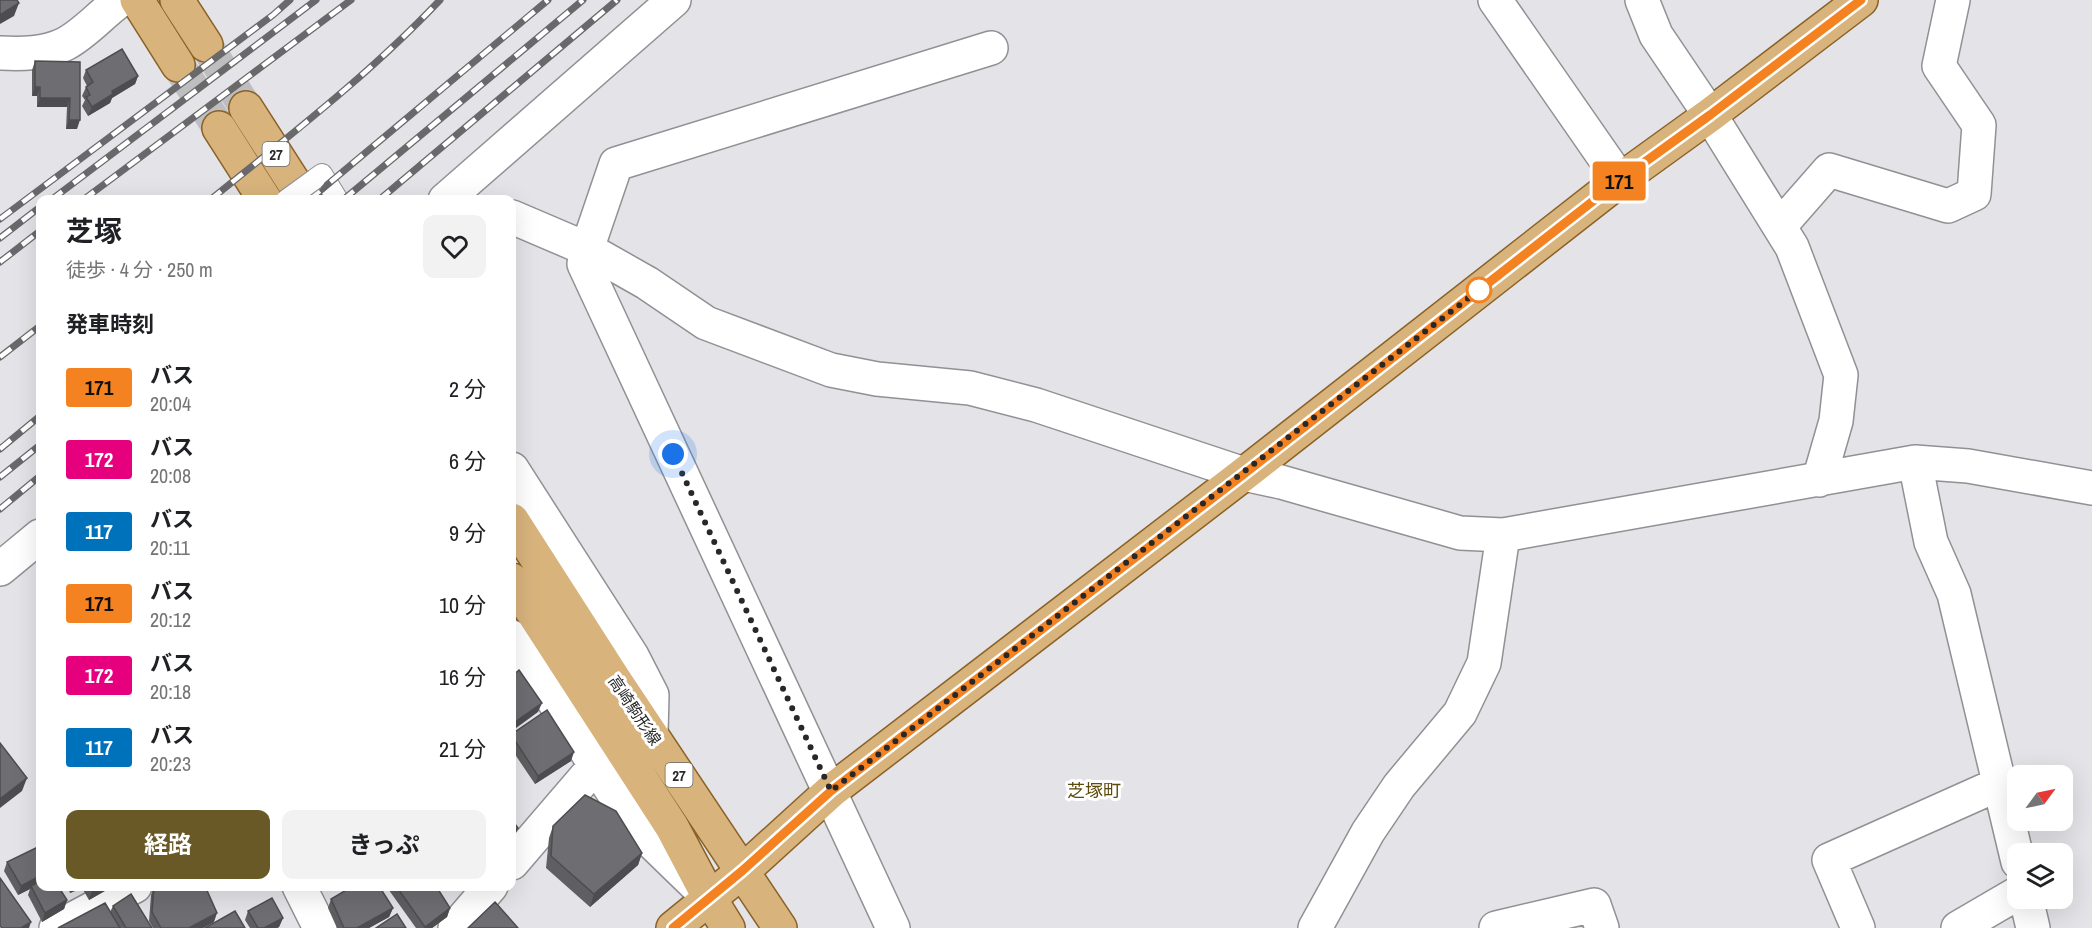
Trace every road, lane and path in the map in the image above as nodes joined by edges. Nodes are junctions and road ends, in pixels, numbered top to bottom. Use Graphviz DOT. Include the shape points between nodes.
graph roads {
  1 [pos="177,0"];
  2 [pos="674,0"];
  3 [pos="1496,0"];
  4 [pos="1642,0"];
  5 [pos="1861,0"];
  6 [pos="1953,0"];
  7 [pos="117,2"];
  8 [pos="206,45"];
  9 [pos="991,48"];
  10 [pos="0,53"];
  11 [pos="178,64"];
  12 [pos="246,108"];
  13 [pos="1710,115"];
  14 [pos="219,128"];
  15 [pos="1620,180"];
  16 [pos="310,189"];
  17 [pos="262,195"];
  18 [pos="335,195"];
  19 [pos="460,195"];
  20 [pos="516,219"];
  21 [pos="1780,226"];
  22 [pos="587,249"];
  23 [pos="1915,462"];
  24 [pos="1244,474"];
  25 [pos="516,475"];
  26 [pos="1819,480"];
  27 [pos="2092,488"];
  28 [pos="516,526"];
  29 [pos="1503,535"];
  30 [pos="36,539"];
  31 [pos="0,569"];
  32 [pos="516,587"];
  33 [pos="516,642"];
  34 [pos="651,733"];
  35 [pos="607,755"];
  36 [pos="1999,784"];
  37 [pos="831,791"];
  38 [pos="2013,843"];
  39 [pos="516,858"];
  40 [pos="742,871"];
  41 [pos="126,891"];
  42 [pos="302,891"];
  43 [pos="487,891"];
  44 [pos="710,899"];
  45 [pos="2007,899"];
  46 [pos="2029,909"];
  47 [pos="57,928"];
  48 [pos="320,928"];
  49 [pos="455,928"];
  50 [pos="673,928"];
  51 [pos="728,928"];
  52 [pos="780,928"];
  53 [pos="893,928"];
  54 [pos="1315,928"];
  55 [pos="1496,928"];
  56 [pos="1602,928"];
  57 [pos="1858,928"];
  58 [pos="1958,928"];
  59 [pos="2033,928"];
  1 -- 8 [label="main road"];
  2 -- 19 [label="street"];
  3 -- 15 [label="street"];
  4 -- 13 [label="street" via="1656,34"];
  5 -- 13 [label="main road"];
  6 -- 21 [label="street" via="1939,66 1979,124 1974,194 1948,206 1830,170"];
  7 -- 10 [label="street" via="64,45 25,54"];
  7 -- 11 [label="main road"];
  9 -- 22 [label="street" via="616,164"];
  12 -- 16 [label="main road, 27"];
  13 -- 15 [label="main road"];
  13 -- 21 [label="street"];
  14 -- 17 [label="main road, 27"];
  15 -- 24 [label="main road"];
  16 -- 18 [label="lane" via="322,174"];
  20 -- 22 [label="street"];
  21 -- 26 [label="street" via="1792,247 1841,375 1836,421"];
  22 -- 24 [label="street" via="648,283 706,323 831,370 877,379 970,388 1036,405"];
  22 -- 37 [label="street" via="584,264"];
  23 -- 26 [label="street"];
  23 -- 27 [label="street" via="1968,466"];
  23 -- 36 [label="street" via="1932,542 1954,594"];
  24 -- 29 [label="street" via="1460,533"];
  24 -- 37 [label="main road"];
  25 -- 34 [label="street" via="632,656 652,695"];
  26 -- 29 [label="street"];
  28 -- 34 [label="main road, 高崎駒形線 / 27"];
  29 -- 54 [label="street" via="1484,663 1460,713 1399,786 1368,832"];
  30 -- 31 [label="street"];
  32 -- 35 [label="main road, 高崎駒形線 / 27"];
  33 -- 35 [label="street"];
  34 -- 40 [label="main road, 高崎駒形線 / 27"];
  35 -- 39 [label="street"];
  35 -- 44 [label="main road, 高崎駒形線 / 27" via="672,827"];
  36 -- 38 [label="street"];
  36 -- 57 [label="street" via="1829,860"];
  37 -- 40 [label="main road"];
  37 -- 53 [label="street"];
  40 -- 44 [label="main road"];
  40 -- 52 [label="main road, 高崎駒形線 / 27"];
  41 -- 47 [label="street"];
  42 -- 48 [label="street"];
  43 -- 49 [label="street"];
  44 -- 50 [label="main road"];
  44 -- 51 [label="main road, 高崎駒形線 / 27"];
  45 -- 58 [label="street"];
  46 -- 59 [label="street"];
  55 -- 56 [label="street" via="1594,905"];
}
